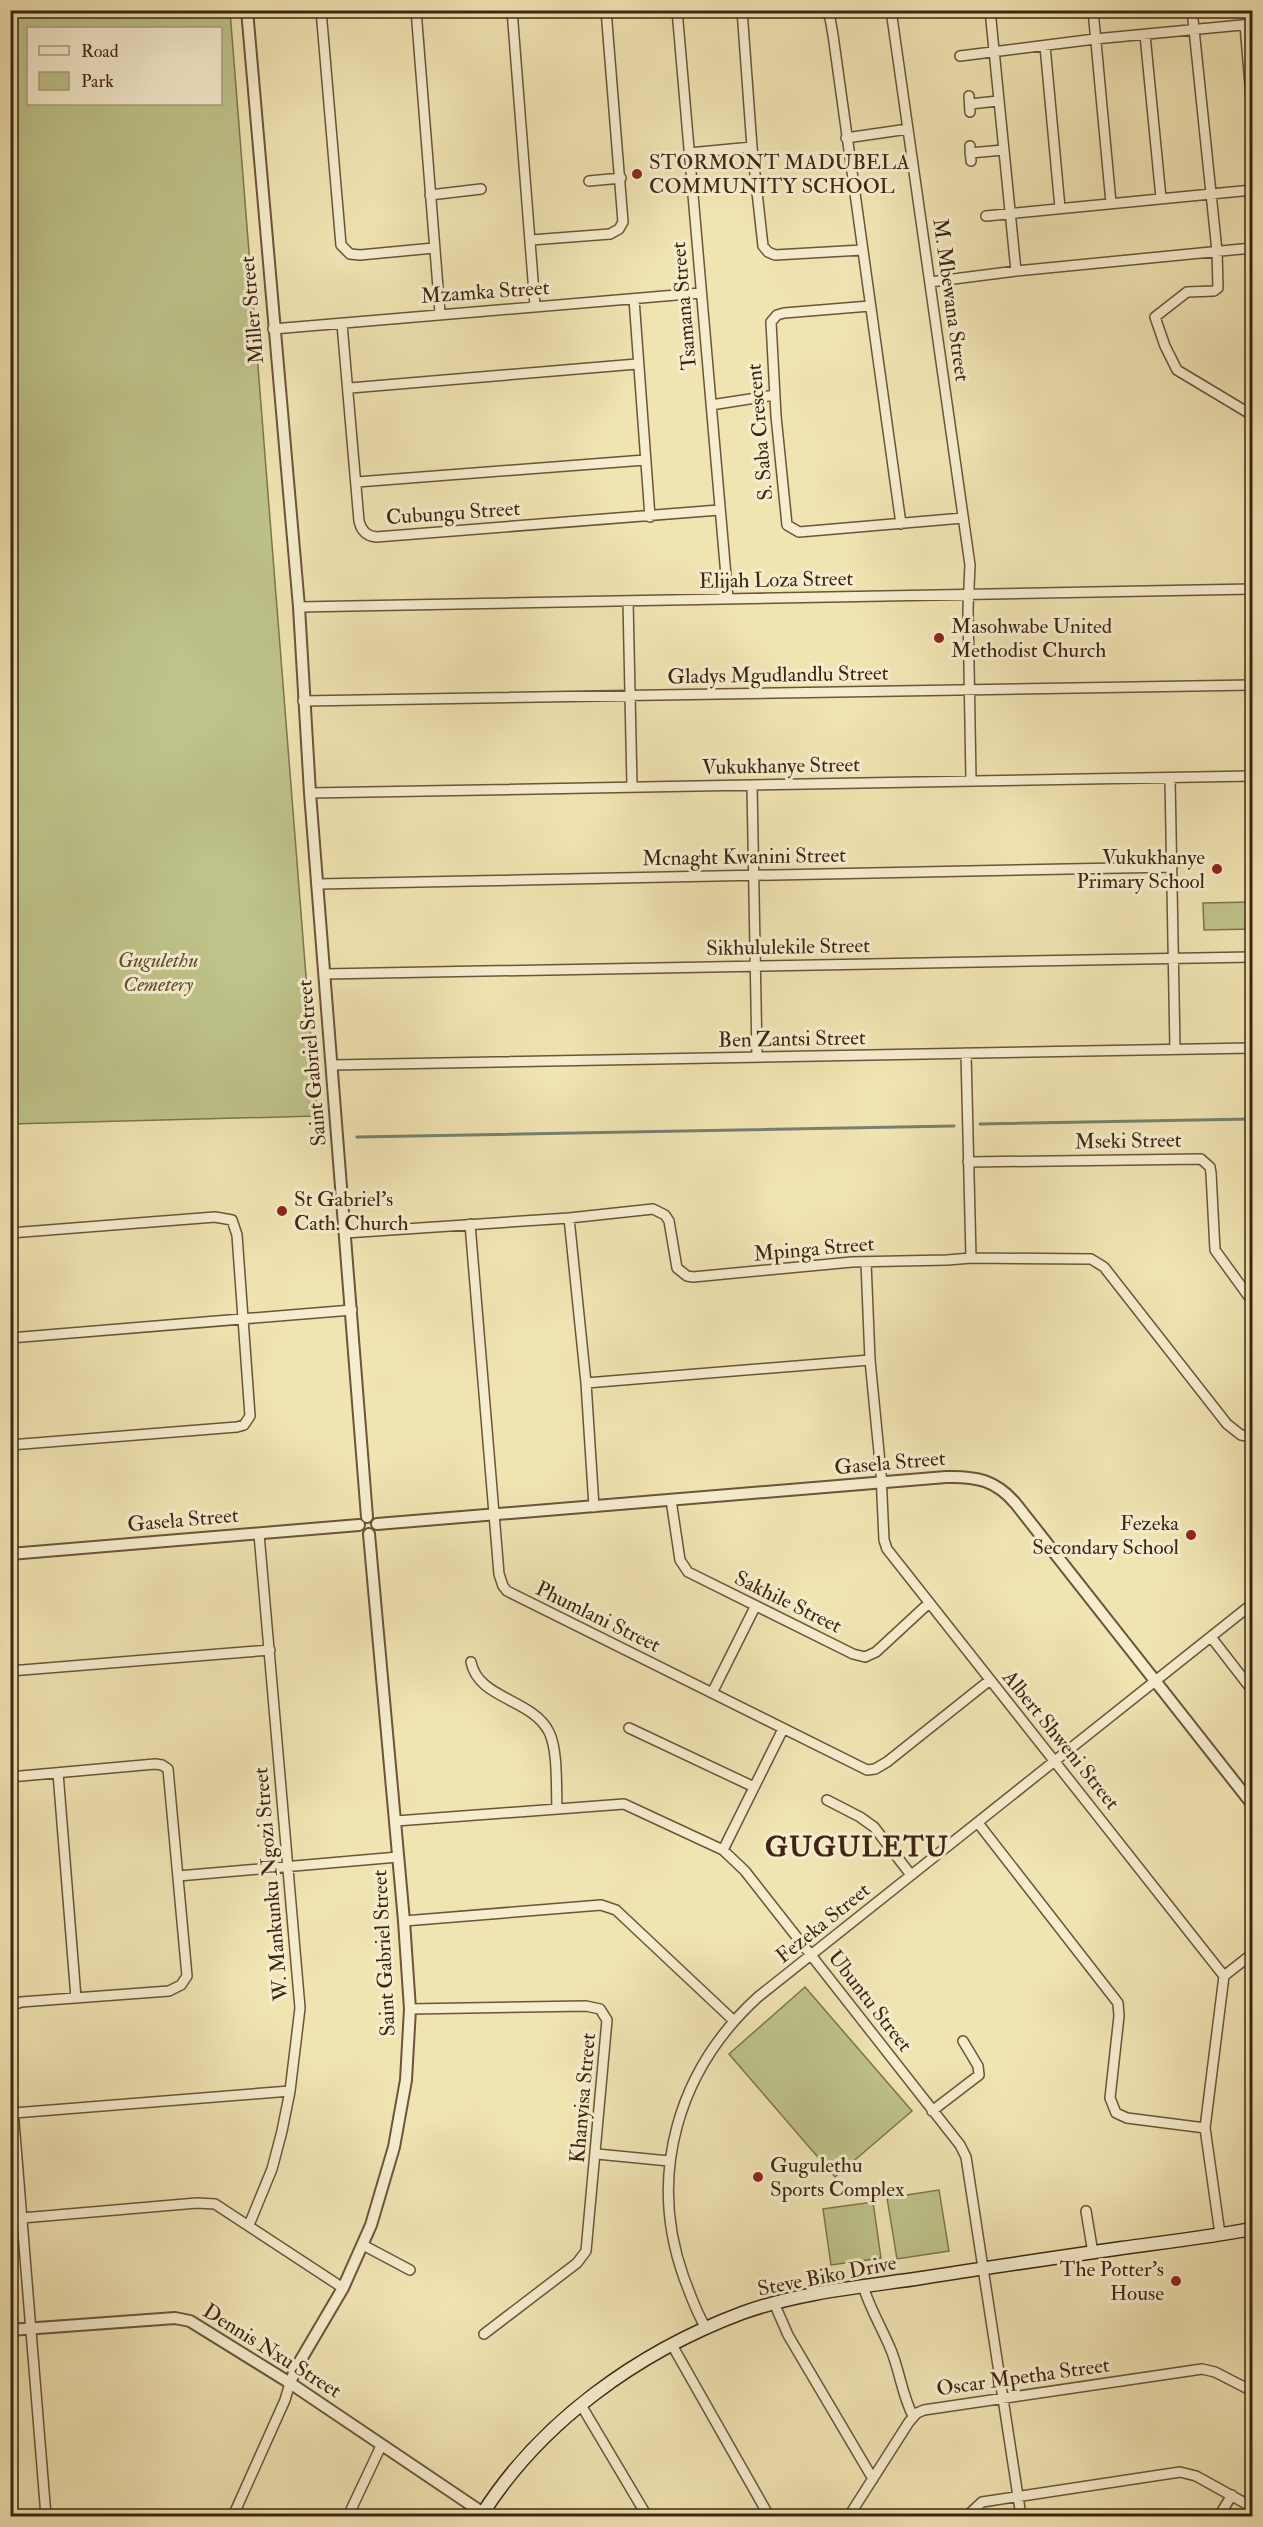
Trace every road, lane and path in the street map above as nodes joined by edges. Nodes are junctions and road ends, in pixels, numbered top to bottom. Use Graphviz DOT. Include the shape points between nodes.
graph roads {
  1 [pos="246,10"];
  2 [pos="321,10"];
  3 [pos="416,10"];
  4 [pos="512,10"];
  5 [pos="606,10"];
  6 [pos="677,10"];
  7 [pos="742,10"];
  8 [pos="825,10"];
  9 [pos="891,10"];
  10 [pos="990,10"];
  11 [pos="1093,10"];
  12 [pos="1192,10"];
  13 [pos="1249,24"];
  14 [pos="1194,30"];
  15 [pos="1145,35"];
  16 [pos="1095,39"];
  17 [pos="1046,46"];
  18 [pos="995,52"];
  19 [pos="960,56"];
  20 [pos="998,101"];
  21 [pos="969,104"];
  22 [pos="1252,109"];
  23 [pos="909,129"];
  24 [pos="846,138"];
  25 [pos="752,147"];
  26 [pos="1003,150"];
  27 [pos="689,153"];
  28 [pos="971,154"];
  29 [pos="621,178"];
  30 [pos="589,181"];
  31 [pos="481,189"];
  32 [pos="1252,190"];
  33 [pos="1212,193"];
  34 [pos="430,195"];
  35 [pos="1161,198"];
  36 [pos="1111,203"];
  37 [pos="1060,208"];
  38 [pos="1011,214"];
  39 [pos="986,216"];
  40 [pos="531,240"];
  41 [pos="434,248"];
  42 [pos="1252,248"];
  43 [pos="862,250"];
  44 [pos="1217,251"];
  45 [pos="1016,271"];
  46 [pos="930,282"];
  47 [pos="700,293"];
  48 [pos="634,299"];
  49 [pos="535,306"];
  50 [pos="870,306"];
  51 [pos="440,313"];
  52 [pos="342,324"];
  53 [pos="273,329"];
  54 [pos="637,364"];
  55 [pos="350,388"];
  56 [pos="775,395"];
  57 [pos="711,405"];
  58 [pos="1252,415"];
  59 [pos="645,460"];
  60 [pos="357,482"];
  61 [pos="719,510"];
  62 [pos="650,517"];
  63 [pos="963,518"];
  64 [pos="901,524"];
  65 [pos="1252,589"];
  66 [pos="969,594"];
  67 [pos="728,599"];
  68 [pos="627,601"];
  69 [pos="299,607"];
  70 [pos="1252,685"];
  71 [pos="969,690"];
  72 [pos="630,696"];
  73 [pos="303,701"];
  74 [pos="1252,776"];
  75 [pos="1170,778"];
  76 [pos="971,780"];
  77 [pos="752,785"];
  78 [pos="632,786"];
  79 [pos="310,793"];
  80 [pos="1172,867"];
  81 [pos="752,875"];
  82 [pos="317,884"];
  83 [pos="1252,957"];
  84 [pos="1173,958"];
  85 [pos="755,966"];
  86 [pos="325,974"];
  87 [pos="1252,1048"];
  88 [pos="1175,1049"];
  89 [pos="966,1053"];
  90 [pos="757,1057"];
  91 [pos="333,1065"];
  92 [pos="968,1162"];
  93 [pos="569,1218"];
  94 [pos="470,1224"];
  95 [pos="10,1233"];
  96 [pos="345,1233"];
  97 [pos="971,1258"];
  98 [pos="866,1262"];
  99 [pos="1252,1300"];
  100 [pos="352,1310"];
  101 [pos="243,1320"];
  102 [pos="10,1338"];
  103 [pos="870,1360"];
  104 [pos="586,1383"];
  105 [pos="1252,1437"];
  106 [pos="10,1445"];
  107 [pos="881,1483"];
  108 [pos="671,1500"];
  109 [pos="594,1506"];
  110 [pos="493,1515"];
  111 [pos="368,1516"];
  112 [pos="377,1524"];
  113 [pos="359,1526"];
  114 [pos="259,1534"];
  115 [pos="369,1534"];
  116 [pos="10,1554"];
  117 [pos="929,1603"];
  118 [pos="1252,1604"];
  119 [pos="755,1607"];
  120 [pos="1211,1637"];
  121 [pos="270,1650"];
  122 [pos="471,1662"];
  123 [pos="10,1671"];
  124 [pos="990,1680"];
  125 [pos="1155,1683"];
  126 [pos="1252,1690"];
  127 [pos="712,1693"];
  128 [pos="629,1728"];
  129 [pos="783,1729"];
  130 [pos="1055,1762"];
  131 [pos="58,1773"];
  132 [pos="10,1777"];
  133 [pos="752,1786"];
  134 [pos="827,1800"];
  135 [pos="1252,1804"];
  136 [pos="557,1807"];
  137 [pos="396,1821"];
  138 [pos="978,1823"];
  139 [pos="723,1850"];
  140 [pos="398,1857"];
  141 [pos="288,1867"];
  142 [pos="911,1875"];
  143 [pos="178,1876"];
  144 [pos="404,1922"];
  145 [pos="1252,1954"];
  146 [pos="812,1955"];
  147 [pos="1224,1976"];
  148 [pos="76,1998"];
  149 [pos="10,2006"];
  150 [pos="410,2009"];
  151 [pos="733,2020"];
  152 [pos="963,2041"];
  153 [pos="10,2072"];
  154 [pos="290,2091"];
  155 [pos="932,2111"];
  156 [pos="14,2113"];
  157 [pos="1205,2128"];
  158 [pos="597,2154"];
  159 [pos="669,2161"];
  160 [pos="1086,2211"];
  161 [pos="22,2218"];
  162 [pos="249,2225"];
  163 [pos="1252,2229"];
  164 [pos="1220,2234"];
  165 [pos="363,2245"];
  166 [pos="1093,2253"];
  167 [pos="984,2268"];
  168 [pos="410,2270"];
  169 [pos="863,2286"];
  170 [pos="343,2288"];
  171 [pos="774,2303"];
  172 [pos="706,2328"];
  173 [pos="31,2329"];
  174 [pos="10,2330"];
  175 [pos="484,2334"];
  176 [pos="672,2345"];
  177 [pos="290,2383"];
  178 [pos="1252,2391"];
  179 [pos="1003,2397"];
  180 [pos="581,2405"];
  181 [pos="913,2416"];
  182 [pos="381,2446"];
  183 [pos="873,2479"];
  184 [pos="1232,2495"];
  185 [pos="1018,2496"];
  186 [pos="1252,2507"];
  187 [pos="484,2515"];
  188 [pos="46,2517"];
  189 [pos="233,2517"];
  190 [pos="348,2517"];
  191 [pos="647,2517"];
  192 [pos="770,2517"];
  193 [pos="849,2517"];
  194 [pos="967,2517"];
  195 [pos="1021,2517"];
  196 [pos="1219,2517"];
  1 -- 53 [label="street, Miller Street"];
  2 -- 41 [label="street" via="341,245 350,254 360,255"];
  3 -- 34 [label="street"];
  4 -- 40 [label="street"];
  5 -- 29 [label="street"];
  6 -- 27 [label="street, Tsamana Street"];
  7 -- 25 [label="street"];
  8 -- 24 [label="street" via="831,23"];
  9 -- 23 [label="street, M. Mbewana Street"];
  10 -- 18 [label="street"];
  11 -- 16 [label="street"];
  12 -- 14 [label="street"];
  13 -- 14 [label="street"];
  13 -- 22 [label="street"];
  14 -- 15 [label="street"];
  14 -- 33 [label="street"];
  15 -- 16 [label="street"];
  15 -- 35 [label="street"];
  16 -- 17 [label="street"];
  16 -- 36 [label="street"];
  17 -- 18 [label="street"];
  17 -- 37 [label="street"];
  18 -- 19 [label="street"];
  18 -- 20 [label="street"];
  20 -- 21 [label="street"];
  20 -- 26 [label="street"];
  23 -- 24 [label="street"];
  23 -- 46 [label="street, M. Mbewana Street"];
  24 -- 43 [label="street"];
  25 -- 27 [label="street"];
  25 -- 43 [label="street" via="766,250 775,255"];
  26 -- 28 [label="street"];
  26 -- 38 [label="street"];
  27 -- 47 [label="street, Tsamana Street"];
  29 -- 30 [label="street"];
  29 -- 40 [label="street" via="624,218 619,229 605,234"];
  31 -- 34 [label="street"];
  32 -- 33 [label="street"];
  33 -- 35 [label="street"];
  33 -- 44 [label="street"];
  34 -- 41 [label="street"];
  35 -- 36 [label="street"];
  36 -- 37 [label="street"];
  37 -- 38 [label="street"];
  38 -- 39 [label="street"];
  38 -- 45 [label="street"];
  40 -- 49 [label="street"];
  41 -- 51 [label="street"];
  42 -- 44 [label="street"];
  43 -- 50 [label="street"];
  44 -- 45 [label="street"];
  44 -- 58 [label="street" via="1219,284 1214,291 1183,294 1155,317 1177,370"];
  45 -- 46 [label="street"];
  46 -- 63 [label="street, M. Mbewana Street"];
  47 -- 48 [label="street, Mzamka Street"];
  47 -- 57 [label="street, Tsamana Street"];
  48 -- 49 [label="street, Mzamka Street"];
  48 -- 54 [label="street"];
  49 -- 51 [label="street, Mzamka Street"];
  50 -- 56 [label="street, S. Saba Crescent" via="784,313 773,319 770,331"];
  50 -- 64 [label="street"];
  51 -- 52 [label="street, Mzamka Street"];
  52 -- 53 [label="street, Mzamka Street"];
  52 -- 55 [label="street, Cubungu Street"];
  53 -- 69 [label="street, Miller Street"];
  54 -- 55 [label="street"];
  54 -- 59 [label="street"];
  55 -- 60 [label="street, Cubungu Street"];
  56 -- 57 [label="street"];
  56 -- 64 [label="street, S. Saba Crescent" via="784,512 790,528 799,532"];
  57 -- 61 [label="street, Tsamana Street"];
  59 -- 60 [label="street"];
  59 -- 62 [label="street"];
  60 -- 62 [label="street, Cubungu Street" via="360,525 372,537"];
  61 -- 62 [label="street, Cubungu Street"];
  61 -- 67 [label="street, Tsamana Street"];
  63 -- 64 [label="street, S. Saba Crescent"];
  63 -- 66 [label="street, M. Mbewana Street" via="970,565"];
  65 -- 66 [label="street, Elijah Loza Street"];
  66 -- 67 [label="street, Elijah Loza Street"];
  66 -- 71 [label="street, M. Mbewana Street"];
  67 -- 68 [label="street, Elijah Loza Street"];
  68 -- 69 [label="street, Elijah Loza Street"];
  68 -- 72 [label="street"];
  69 -- 73 [label="street, Saint Gabriel Street"];
  70 -- 71 [label="street, Gladys Mgudlandlu Street"];
  71 -- 72 [label="street, Gladys Mgudlandlu Street"];
  71 -- 76 [label="street, M. Mbewana Street"];
  72 -- 73 [label="street, Gladys Mgudlandlu Street"];
  72 -- 78 [label="street"];
  73 -- 79 [label="street, Saint Gabriel Street"];
  74 -- 75 [label="street, Vukukhanye Street"];
  75 -- 76 [label="street, Vukukhanye Street"];
  75 -- 80 [label="street"];
  76 -- 77 [label="street, Vukukhanye Street"];
  77 -- 78 [label="street, Vukukhanye Street"];
  77 -- 81 [label="street"];
  78 -- 79 [label="street, Vukukhanye Street"];
  79 -- 82 [label="street, Saint Gabriel Street"];
  80 -- 81 [label="street, Mcnaght Kwanini Street"];
  80 -- 84 [label="street"];
  81 -- 82 [label="street, Mcnaght Kwanini Street"];
  81 -- 85 [label="street"];
  82 -- 86 [label="street, Saint Gabriel Street"];
  83 -- 84 [label="street, Sikhululekile Street"];
  84 -- 85 [label="street, Sikhululekile Street"];
  84 -- 88 [label="street"];
  85 -- 86 [label="street, Sikhululekile Street"];
  85 -- 90 [label="street"];
  86 -- 91 [label="street, Saint Gabriel Street"];
  87 -- 88 [label="street, Ben Zantsi Street"];
  88 -- 89 [label="street, Ben Zantsi Street"];
  89 -- 90 [label="street, Ben Zantsi Street"];
  89 -- 92 [label="street"];
  90 -- 91 [label="street, Ben Zantsi Street"];
  91 -- 96 [label="street, Saint Gabriel Street"];
  92 -- 97 [label="street"];
  92 -- 99 [label="street, Mseki Street" via="1202,1159 1211,1173 1215,1250"];
  93 -- 94 [label="street, Mpinga Street"];
  93 -- 98 [label="street, Mpinga Street" via="659,1210 670,1226 677,1268 693,1277"];
  93 -- 104 [label="street"];
  94 -- 96 [label="street, Mpinga Street"];
  94 -- 110 [label="street, Phumlani Street"];
  95 -- 101 [label="street" via="225,1217 232,1220 237,1235"];
  96 -- 100 [label="street, Saint Gabriel Street"];
  97 -- 98 [label="street, Mpinga Street"];
  97 -- 105 [label="street, Mpinga Street" via="1096,1261 1227,1424 1241,1435"];
  98 -- 103 [label="street, Albert Shweni Street"];
  100 -- 101 [label="street"];
  100 -- 111 [label="street, Saint Gabriel Street"];
  101 -- 102 [label="street"];
  101 -- 106 [label="street" via="250,1416 244,1425"];
  103 -- 104 [label="street"];
  103 -- 107 [label="street, Albert Shweni Street"];
  104 -- 109 [label="street"];
  107 -- 108 [label="street, Gasela Street"];
  107 -- 117 [label="street, Albert Shweni Street" via="887,1549"];
  107 -- 125 [label="street, Gasela Street" via="967,1476 989,1481 1006,1492"];
  108 -- 109 [label="street, Gasela Street"];
  108 -- 119 [label="street, Sakhile Street" via="683,1567"];
  109 -- 110 [label="street, Gasela Street"];
  110 -- 112 [label="street, Gasela Street"];
  110 -- 127 [label="street, Phumlani Street" via="500,1581 507,1591"];
  111 -- 112 [label="street"];
  111 -- 113 [label="street"];
  112 -- 115 [label="street" via="375,1532"];
  113 -- 114 [label="street, Gasela Street"];
  113 -- 115 [label="street"];
  114 -- 116 [label="street, Gasela Street"];
  114 -- 121 [label="street, W. Mankunku Ngozi Street"];
  115 -- 137 [label="street, Saint Gabriel Street"];
  117 -- 119 [label="street, Sakhile Street" via="876,1652 865,1657"];
  117 -- 124 [label="street, Albert Shweni Street"];
  118 -- 120 [label="street, Fezeka Street"];
  119 -- 127 [label="street"];
  120 -- 125 [label="street, Fezeka Street"];
  120 -- 126 [label="street"];
  121 -- 123 [label="street"];
  121 -- 141 [label="street, W. Mankunku Ngozi Street"];
  122 -- 136 [label="street" via="477,1678 534,1715 549,1731"];
  124 -- 129 [label="street, Phumlani Street" via="874,1769 858,1767"];
  124 -- 130 [label="street, Albert Shweni Street"];
  125 -- 130 [label="street, Fezeka Street"];
  125 -- 135 [label="street, Gasela Street"];
  127 -- 129 [label="street, Phumlani Street"];
  128 -- 133 [label="street"];
  129 -- 133 [label="street"];
  130 -- 138 [label="street, Fezeka Street"];
  130 -- 147 [label="street, Albert Shweni Street"];
  131 -- 132 [label="street"];
  131 -- 143 [label="street" via="165,1766 170,1773"];
  131 -- 148 [label="street"];
  133 -- 139 [label="street"];
  134 -- 142 [label="street" via="874,1827"];
  136 -- 137 [label="street, Ubuntu Street"];
  136 -- 139 [label="street, Ubuntu Street" via="624,1804"];
  137 -- 140 [label="street, Saint Gabriel Street"];
  138 -- 142 [label="street, Fezeka Street"];
  138 -- 157 [label="street" via="1118,2003 1110,2098 1116,2113 1127,2118"];
  139 -- 146 [label="street, Ubuntu Street" via="745,1870"];
  140 -- 141 [label="street"];
  140 -- 144 [label="street, Saint Gabriel Street"];
  141 -- 143 [label="street"];
  141 -- 154 [label="street, W. Mankunku Ngozi Street" via="300,2008"];
  142 -- 146 [label="street, Fezeka Street"];
  143 -- 148 [label="street" via="187,1976 184,1983 169,1991"];
  144 -- 150 [label="street, Saint Gabriel Street"];
  144 -- 151 [label="street" via="609,1906"];
  145 -- 147 [label="street"];
  146 -- 151 [label="street, Fezeka Street"];
  146 -- 155 [label="street, Ubuntu Street"];
  147 -- 157 [label="street"];
  148 -- 149 [label="street"];
  150 -- 158 [label="street, Khanyisa Street" via="600,2009 608,2020 608,2028"];
  150 -- 165 [label="street, Saint Gabriel Street" via="406,2080 393,2147"];
  151 -- 159 [label="street, Fezeka Street" via="693,2083"];
  152 -- 155 [label="street" via="979,2075"];
  153 -- 156 [label="street"];
  154 -- 156 [label="street"];
  154 -- 162 [label="street, W. Mankunku Ngozi Street" via="272,2169"];
  155 -- 167 [label="street, Ubuntu Street" via="966,2157"];
  156 -- 161 [label="street"];
  157 -- 164 [label="street"];
  158 -- 159 [label="street"];
  158 -- 175 [label="street, Khanyisa Street" via="582,2258"];
  159 -- 172 [label="street, Fezeka Street" via="672,2235 694,2305"];
  160 -- 166 [label="street"];
  161 -- 162 [label="street" via="211,2203"];
  161 -- 173 [label="street"];
  162 -- 170 [label="street"];
  163 -- 164 [label="main road, Steve Biko Drive"];
  164 -- 166 [label="main road, Steve Biko Drive"];
  165 -- 168 [label="street"];
  165 -- 170 [label="street, Saint Gabriel Street"];
  166 -- 167 [label="main road, Steve Biko Drive"];
  167 -- 169 [label="main road, Steve Biko Drive"];
  167 -- 179 [label="street, Ubuntu Street"];
  169 -- 171 [label="main road, Steve Biko Drive"];
  169 -- 181 [label="street" via="891,2350"];
  170 -- 177 [label="street, Saint Gabriel Street"];
  171 -- 172 [label="main road, Steve Biko Drive"];
  171 -- 183 [label="street" via="788,2335"];
  172 -- 176 [label="main road, Steve Biko Drive"];
  173 -- 174 [label="street, Dennis Nxu Street"];
  173 -- 177 [label="street, Dennis Nxu Street" via="183,2318"];
  173 -- 188 [label="street"];
  176 -- 180 [label="main road, Steve Biko Drive" via="625,2372"];
  176 -- 192 [label="street"];
  177 -- 182 [label="street, Dennis Nxu Street"];
  177 -- 189 [label="street"];
  178 -- 179 [label="street, Oscar Mpetha Street" via="1202,2369"];
  179 -- 181 [label="street, Oscar Mpetha Street" via="924,2410"];
  179 -- 185 [label="street, Ubuntu Street"];
  180 -- 187 [label="main road, Steve Biko Drive" via="523,2462"];
  180 -- 191 [label="street"];
  181 -- 183 [label="street, Oscar Mpetha Street"];
  182 -- 187 [label="street, Dennis Nxu Street"];
  182 -- 190 [label="street"];
  183 -- 193 [label="street, Oscar Mpetha Street"];
  184 -- 185 [label="street" via="1180,2472"];
  184 -- 186 [label="street"];
  184 -- 196 [label="street"];
  185 -- 194 [label="street" via="982,2502"];
  185 -- 195 [label="street, Ubuntu Street"];
}
